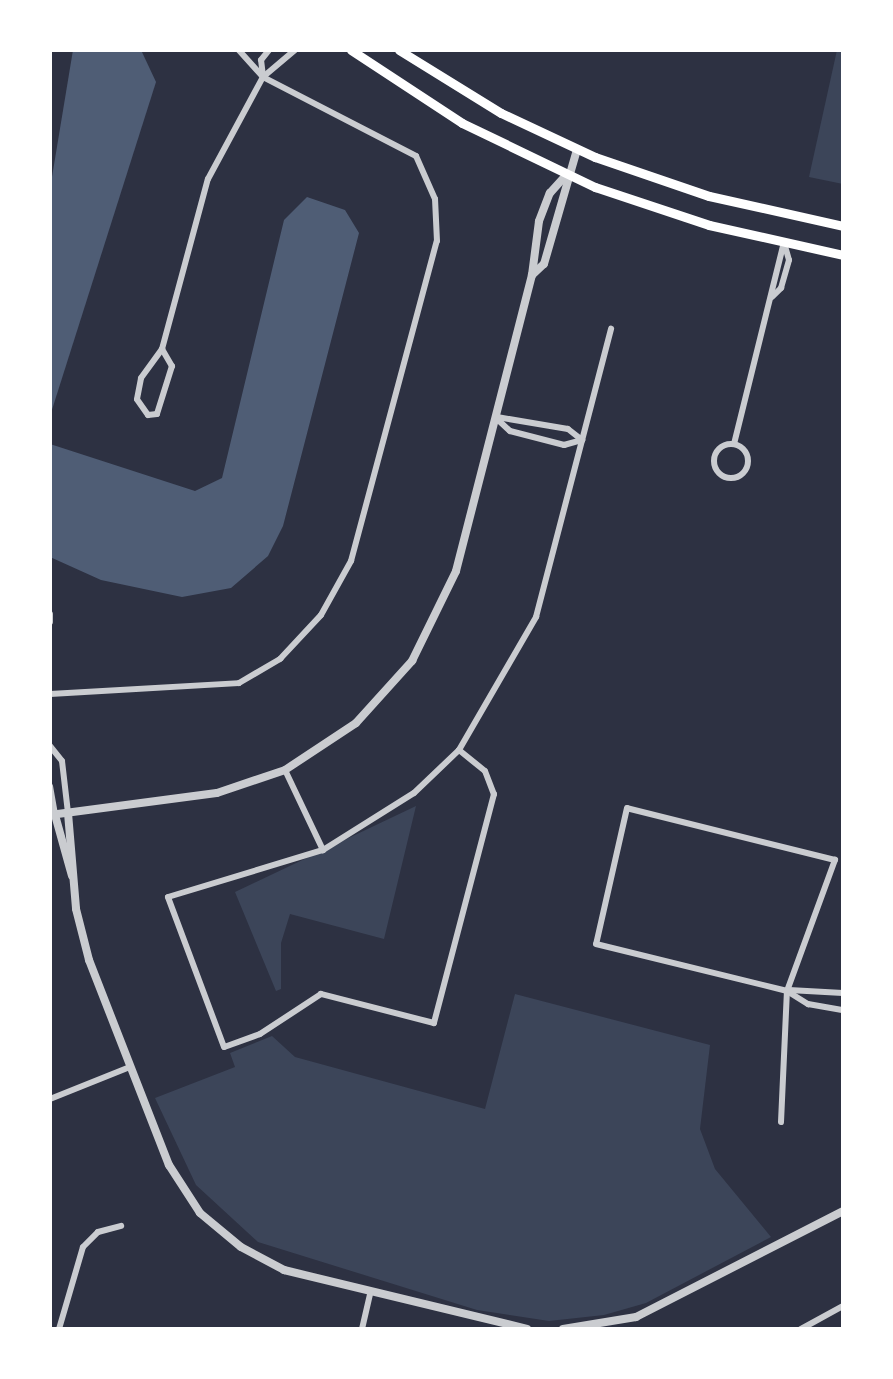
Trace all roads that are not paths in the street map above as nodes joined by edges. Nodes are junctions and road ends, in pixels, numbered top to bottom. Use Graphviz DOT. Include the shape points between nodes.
graph roads {
  1 [pos="239,50"];
  2 [pos="269,50"];
  3 [pos="295,50"];
  4 [pos="351,50"];
  5 [pos="399,50"];
  6 [pos="263,78"];
  7 [pos="577,150"];
  8 [pos="566,175"];
  9 [pos="843,226"];
  10 [pos="784,242"];
  11 [pos="843,255"];
  12 [pos="532,275"];
  13 [pos="771,298"];
  14 [pos="611,329"];
  15 [pos="162,349"];
  16 [pos="496,418"];
  17 [pos="582,440"];
  18 [pos="734,444"];
  19 [pos="50,694"];
  20 [pos="50,746"];
  21 [pos="459,750"];
  22 [pos="285,770"];
  23 [pos="50,786"];
  24 [pos="59,814"];
  25 [pos="323,850"];
  26 [pos="788,991"];
  27 [pos="843,992"];
  28 [pos="843,1010"];
  29 [pos="130,1067"];
  30 [pos="50,1099"];
  31 [pos="781,1122"];
  32 [pos="843,1211"];
  33 [pos="121,1226"];
  34 [pos="370,1294"];
  35 [pos="843,1306"];
  36 [pos="501,1327"];
  37 [pos="59,1329"];
  38 [pos="362,1329"];
  39 [pos="527,1329"];
  40 [pos="563,1329"];
  41 [pos="801,1329"];
  1 -- 6 [label="street"];
  2 -- 6 [label="street" via="261,60"];
  3 -- 6 [label="street"];
  4 -- 8 [label="main road" via="462,123"];
  5 -- 7 [label="main road"];
  6 -- 15 [label="street" via="208,180"];
  6 -- 19 [label="street" via="416,156 435,200 437,241 351,561 321,614 290,648 238,683"];
  7 -- 8 [label="street"];
  7 -- 9 [label="main road" via="680,188"];
  8 -- 10 [label="main road" via="678,216"];
  8 -- 12 [label="street" via="544,264"];
  8 -- 12 [label="street" via="544,206"];
  10 -- 11 [label="main road"];
  10 -- 13 [label="street"];
  10 -- 13 [label="street" via="788,260 781,288"];
  12 -- 16 [label="street"];
  13 -- 18 [label="street"];
  14 -- 17 [label="street"];
  15 -- 15 [label="street" via="137,399 148,415 156,414 172,366"];
  16 -- 17 [label="street" via="568,430"];
  16 -- 17 [label="street" via="510,431 564,444"];
  16 -- 22 [label="street" via="456,570 412,661 356,723"];
  17 -- 21 [label="street" via="536,616"];
  18 -- 18 [label="street" via="714,458 728,478 747,466 746,452"];
  20 -- 24 [label="street" via="62,761"];
  21 -- 25 [label="street" via="414,793"];
  21 -- 25 [label="street" via="486,771 494,794 434,1023 321,994 260,1034 224,1047 168,896"];
  22 -- 24 [label="street" via="216,792"];
  22 -- 25 [label="street"];
  23 -- 24 [label="street"];
  24 -- 29 [label="street" via="85,946"];
  26 -- 26 [label="street" via="835,860 627,808 596,944"];
  26 -- 27 [label="street"];
  26 -- 28 [label="street" via="808,1004"];
  26 -- 31 [label="street"];
  29 -- 30 [label="street"];
  29 -- 34 [label="street" via="169,1165 200,1212 240,1247 284,1270"];
  32 -- 40 [label="street" via="636,1317"];
  33 -- 37 [label="street" via="98,1232 84,1247"];
  34 -- 36 [label="street"];
  34 -- 38 [label="street"];
  35 -- 41 [label="street"];
  36 -- 39 [label="street"];
}
